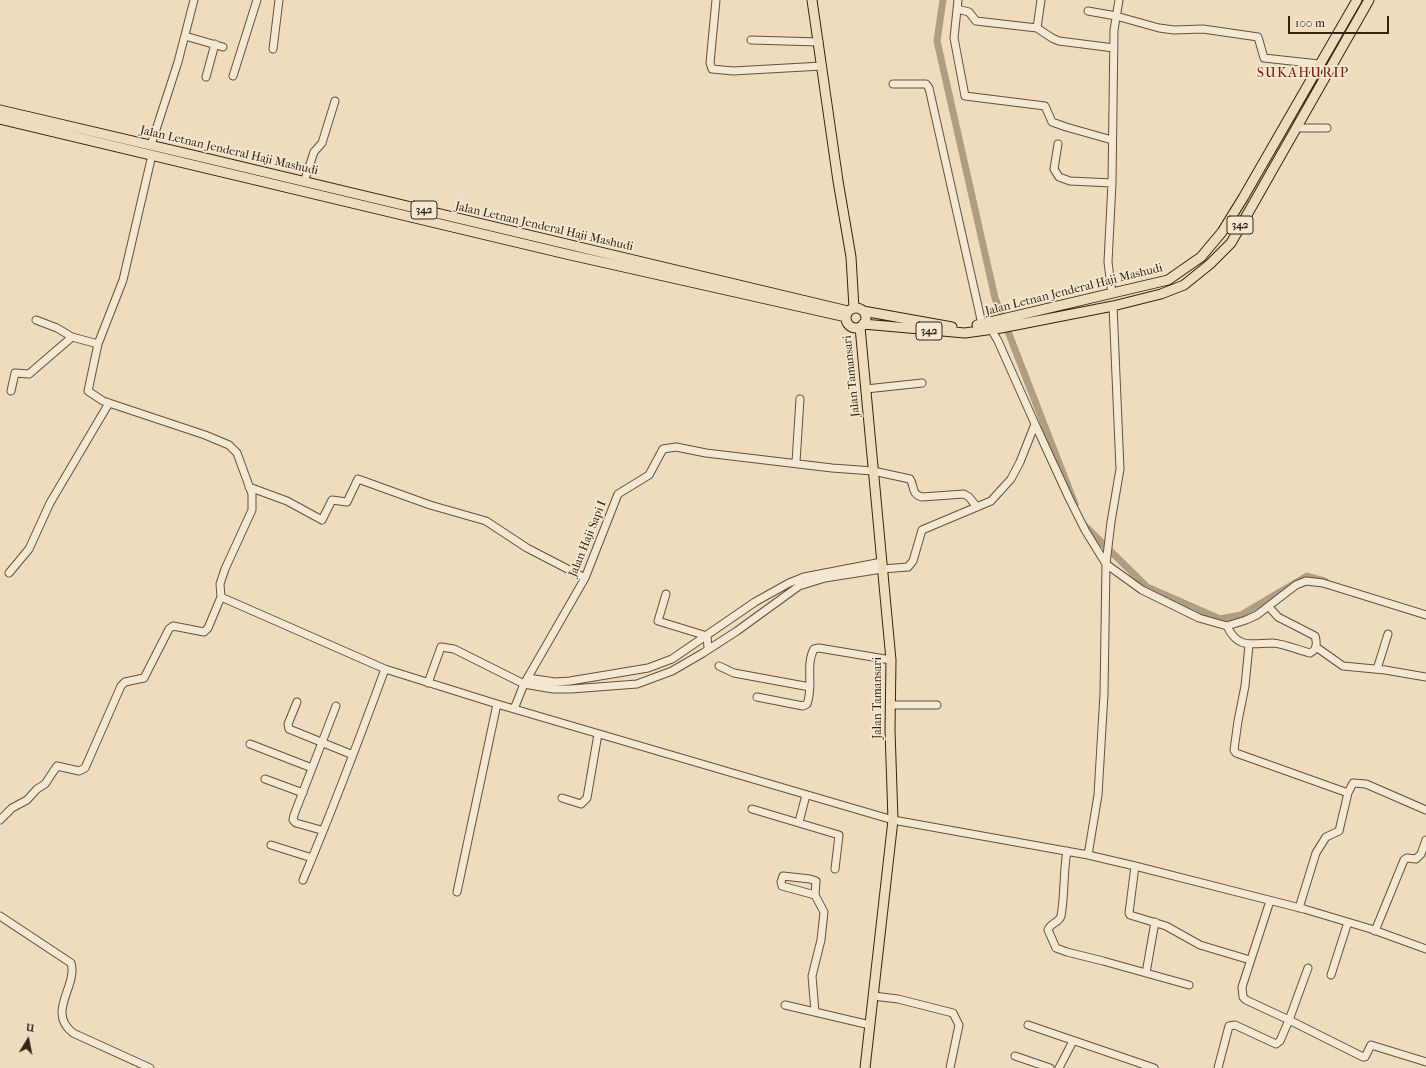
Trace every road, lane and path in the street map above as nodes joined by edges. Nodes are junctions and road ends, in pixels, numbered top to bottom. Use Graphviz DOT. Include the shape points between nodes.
graph roads {
  1 [pos="194,0"];
  2 [pos="257,0"];
  3 [pos="279,0"];
  4 [pos="716,0"];
  5 [pos="812,0"];
  6 [pos="958,0"];
  7 [pos="1041,0"];
  8 [pos="1119,0"];
  9 [pos="1357,0"];
  10 [pos="1369,0"];
  11 [pos="957,9"];
  12 [pos="1088,10"];
  13 [pos="1116,16"];
  14 [pos="1037,28"];
  15 [pos="185,36"];
  16 [pos="751,40"];
  17 [pos="819,42"];
  18 [pos="215,44"];
  19 [pos="223,47"];
  20 [pos="1114,48"];
  21 [pos="273,49"];
  22 [pos="1326,53"];
  23 [pos="1335,59"];
  24 [pos="1319,64"];
  25 [pos="822,66"];
  26 [pos="233,76"];
  27 [pos="206,77"];
  28 [pos="893,84"];
  29 [pos="335,101"];
  30 [pos="0,110"];
  31 [pos="0,119"];
  32 [pos="1296,128"];
  33 [pos="1328,128"];
  34 [pos="75,132"];
  35 [pos="1112,140"];
  36 [pos="151,144"];
  37 [pos="1058,144"];
  38 [pos="152,155"];
  39 [pos="225,167"];
  40 [pos="1255,177"];
  41 [pos="304,182"];
  42 [pos="1264,182"];
  43 [pos="1112,183"];
  44 [pos="469,226"];
  45 [pos="1176,276"];
  46 [pos="1184,285"];
  47 [pos="1112,294"];
  48 [pos="1113,306"];
  49 [pos="853,312"];
  50 [pos="1032,312"];
  51 [pos="36,320"];
  52 [pos="1011,322"];
  53 [pos="1035,322"];
  54 [pos="862,325"];
  55 [pos="989,326"];
  56 [pos="72,337"];
  57 [pos="98,344"];
  58 [pos="922,383"];
  59 [pos="866,389"];
  60 [pos="11,391"];
  61 [pos="800,399"];
  62 [pos="109,403"];
  63 [pos="1035,424"];
  64 [pos="796,462"];
  65 [pos="873,471"];
  66 [pos="249,487"];
  67 [pos="977,507"];
  68 [pos="1107,561"];
  69 [pos="882,566"];
  70 [pos="9,573"];
  71 [pos="585,578"];
  72 [pos="666,594"];
  73 [pos="221,598"];
  74 [pos="1269,607"];
  75 [pos="1426,614"];
  76 [pos="1227,626"];
  77 [pos="1388,634"];
  78 [pos="707,636"];
  79 [pos="1249,645"];
  80 [pos="708,648"];
  81 [pos="1316,648"];
  82 [pos="891,660"];
  83 [pos="719,666"];
  84 [pos="385,669"];
  85 [pos="1377,669"];
  86 [pos="1426,678"];
  87 [pos="526,681"];
  88 [pos="428,683"];
  89 [pos="810,687"];
  90 [pos="757,697"];
  91 [pos="297,702"];
  92 [pos="497,704"];
  93 [pos="890,705"];
  94 [pos="937,705"];
  95 [pos="336,706"];
  96 [pos="514,709"];
  97 [pos="598,734"];
  98 [pos="323,741"];
  99 [pos="250,744"];
  100 [pos="353,754"];
  101 [pos="312,768"];
  102 [pos="264,779"];
  103 [pos="303,793"];
  104 [pos="1348,793"];
  105 [pos="806,795"];
  106 [pos="562,798"];
  107 [pos="752,809"];
  108 [pos="1426,810"];
  109 [pos="0,820"];
  110 [pos="892,820"];
  111 [pos="799,822"];
  112 [pos="322,830"];
  113 [pos="1426,840"];
  114 [pos="271,845"];
  115 [pos="1067,851"];
  116 [pos="1088,855"];
  117 [pos="312,858"];
  118 [pos="1135,866"];
  119 [pos="835,869"];
  120 [pos="303,880"];
  121 [pos="457,892"];
  122 [pos="815,895"];
  123 [pos="1270,900"];
  124 [pos="1299,908"];
  125 [pos="0,916"];
  126 [pos="1155,922"];
  127 [pos="1348,922"];
  128 [pos="1375,931"];
  129 [pos="1426,949"];
  130 [pos="1250,960"];
  131 [pos="1308,968"];
  132 [pos="1146,974"];
  133 [pos="1331,975"];
  134 [pos="1189,985"];
  135 [pos="873,996"];
  136 [pos="785,1005"];
  137 [pos="815,1012"];
  138 [pos="1289,1020"];
  139 [pos="870,1025"];
  140 [pos="1028,1025"];
  141 [pos="1073,1041"];
  142 [pos="1015,1056"];
  143 [pos="1426,1062"];
  144 [pos="150,1068"];
  145 [pos="865,1068"];
  146 [pos="950,1068"];
  147 [pos="1050,1068"];
  148 [pos="1059,1068"];
  149 [pos="1154,1068"];
  150 [pos="1218,1068"];
  1 -- 15 [label="street"];
  2 -- 26 [label="street"];
  3 -- 21 [label="street"];
  4 -- 25 [label="street" via="710,63 712,69 733,71"];
  5 -- 17 [label="main road"];
  6 -- 11 [label="street"];
  7 -- 14 [label="street"];
  8 -- 13 [label="street"];
  9 -- 22 [label="main road, Jalan Letnan Jenderal Haji Mashudi / 342"];
  10 -- 23 [label="main road, Jalan Letnan Jenderal Haji Mashudi / 342"];
  11 -- 14 [label="street" via="969,12 976,21"];
  11 -- 35 [label="street" via="955,45 966,96 1045,106 1052,122"];
  12 -- 13 [label="street"];
  13 -- 20 [label="street"];
  13 -- 24 [label="street" via="1159,28 1203,29 1258,37 1264,58"];
  14 -- 20 [label="street" via="1059,40"];
  15 -- 18 [label="street"];
  15 -- 36 [label="street"];
  16 -- 17 [label="street"];
  17 -- 25 [label="main road"];
  18 -- 19 [label="street"];
  18 -- 27 [label="street"];
  20 -- 35 [label="street"];
  22 -- 23 [label="main road"];
  22 -- 24 [label="main road, Jalan Letnan Jenderal Haji Mashudi / 342"];
  23 -- 32 [label="main road, Jalan Letnan Jenderal Haji Mashudi / 342"];
  24 -- 40 [label="main road, Jalan Letnan Jenderal Haji Mashudi / 342"];
  25 -- 49 [label="main road" via="851,257"];
  28 -- 55 [label="street" via="926,84 929,88"];
  29 -- 41 [label="street" via="322,143 314,152"];
  30 -- 34 [label="main road, Jalan Letnan Jenderal Haji Mashudi / 342"];
  31 -- 34 [label="main road, Jalan Letnan Jenderal Haji Mashudi / 342"];
  32 -- 33 [label="street"];
  32 -- 42 [label="main road, Jalan Letnan Jenderal Haji Mashudi / 342"];
  34 -- 36 [label="main road, Jalan Letnan Jenderal Haji Mashudi / 342"];
  34 -- 38 [label="main road, Jalan Letnan Jenderal Haji Mashudi / 342"];
  35 -- 43 [label="street"];
  36 -- 39 [label="main road, Jalan Letnan Jenderal Haji Mashudi / 342"];
  37 -- 43 [label="street" via="1054,169 1059,177 1076,182"];
  38 -- 39 [label="main road, Jalan Letnan Jenderal Haji Mashudi / 342"];
  38 -- 57 [label="street" via="123,280"];
  39 -- 41 [label="main road, Jalan Letnan Jenderal Haji Mashudi / 342"];
  39 -- 44 [label="main road, Jalan Letnan Jenderal Haji Mashudi / 342"];
  40 -- 42 [label="main road"];
  40 -- 45 [label="main road, Jalan Letnan Jenderal Haji Mashudi / 342" via="1222,232 1201,257"];
  41 -- 44 [label="main road, Jalan Letnan Jenderal Haji Mashudi / 342" via="355,192"];
  42 -- 46 [label="main road, Jalan Letnan Jenderal Haji Mashudi / 342" via="1231,243"];
  43 -- 47 [label="street" via="1108,262"];
  44 -- 49 [label="main road, Jalan Letnan Jenderal Haji Mashudi / 342" via="567,250"];
  45 -- 46 [label="main road"];
  45 -- 47 [label="main road, Jalan Letnan Jenderal Haji Mashudi / 342"];
  46 -- 48 [label="main road, Jalan Letnan Jenderal Haji Mashudi / 342" via="1162,294"];
  47 -- 50 [label="main road, Jalan Letnan Jenderal Haji Mashudi / 342"];
  48 -- 53 [label="main road, Jalan Letnan Jenderal Haji Mashudi / 342"];
  48 -- 68 [label="street" via="1120,469"];
  49 -- 54 [label="main road, Jalan Tamansari" via="866,317"];
  49 -- 54 [label="main road" via="848,324 851,327"];
  49 -- 55 [label="main road, Jalan Letnan Jenderal Haji Mashudi / 342" via="952,327"];
  50 -- 52 [label="main road, Jalan Letnan Jenderal Haji Mashudi / 342"];
  50 -- 53 [label="main road"];
  51 -- 56 [label="street"];
  52 -- 53 [label="main road, Jalan Letnan Jenderal Haji Mashudi / 342"];
  52 -- 55 [label="main road, Jalan Letnan Jenderal Haji Mashudi / 342"];
  54 -- 55 [label="main road, Jalan Letnan Jenderal Haji Mashudi / 342" via="948,332 965,332"];
  54 -- 59 [label="main road, Jalan Tamansari"];
  55 -- 63 [label="street"];
  56 -- 57 [label="street"];
  56 -- 60 [label="street" via="29,374 15,373"];
  57 -- 62 [label="street" via="88,391"];
  58 -- 59 [label="street"];
  59 -- 65 [label="main road, Jalan Tamansari"];
  61 -- 64 [label="street"];
  62 -- 66 [label="street" via="229,445 237,453"];
  62 -- 70 [label="street" via="50,503 29,548"];
  63 -- 67 [label="street" via="1011,479 991,501"];
  63 -- 68 [label="street" via="1068,498 1085,530"];
  64 -- 65 [label="street, Jalan Haji Sapi I"];
  64 -- 71 [label="street, Jalan Haji Sapi I" via="676,447 663,449 649,475 618,494"];
  65 -- 67 [label="street, Jalan Haji Sapi I" via="910,479 916,496 964,494"];
  65 -- 69 [label="main road, Jalan Tamansari"];
  66 -- 71 [label="street" via="287,501 322,520 332,500 347,502 358,478 430,505 486,522 527,548"];
  66 -- 73 [label="street" via="252,494 252,510 220,584"];
  67 -- 69 [label="street" via="922,530 913,561 908,567"];
  68 -- 76 [label="street" via="1142,590 1199,618"];
  68 -- 116 [label="street" via="1104,694 1098,795"];
  69 -- 78 [label="street" via="804,577 788,582"];
  69 -- 80 [label="street" via="799,586 738,631"];
  69 -- 82 [label="main road, Jalan Tamansari"];
  71 -- 87 [label="street, Jalan Haji Sapi I"];
  72 -- 78 [label="street" via="658,621"];
  73 -- 84 [label="street"];
  73 -- 109 [label="street" via="204,632 173,626 169,629 144,678 125,682 121,686 85,768 78,771 57,766 46,784 27,800 12,808"];
  74 -- 75 [label="street" via="1296,585 1315,581"];
  74 -- 76 [label="street" via="1246,620"];
  74 -- 81 [label="street" via="1278,617 1315,636"];
  76 -- 79 [label="street" via="1234,637"];
  77 -- 85 [label="street"];
  78 -- 80 [label="street"];
  78 -- 87 [label="street" via="672,659 648,668 570,681"];
  79 -- 81 [label="street" via="1273,643 1310,653"];
  79 -- 104 [label="street" via="1234,750 1236,753"];
  80 -- 87 [label="street" via="672,671 637,684 553,689"];
  81 -- 85 [label="street" via="1343,666"];
  82 -- 89 [label="street" via="814,649"];
  82 -- 93 [label="main road, Jalan Tamansari"];
  83 -- 89 [label="street" via="734,673"];
  84 -- 88 [label="street"];
  84 -- 100 [label="street"];
  85 -- 86 [label="street"];
  87 -- 88 [label="street" via="445,647 441,648"];
  87 -- 96 [label="street, Jalan Haji Sapi I"];
  88 -- 92 [label="street"];
  89 -- 90 [label="street" via="807,704 802,706"];
  91 -- 98 [label="street" via="288,728"];
  92 -- 96 [label="street"];
  92 -- 121 [label="street"];
  93 -- 94 [label="street"];
  93 -- 110 [label="main road, Jalan Tamansari"];
  95 -- 98 [label="street"];
  96 -- 97 [label="street"];
  97 -- 105 [label="street"];
  97 -- 106 [label="street" via="587,798 581,804"];
  98 -- 100 [label="street"];
  98 -- 101 [label="street"];
  99 -- 101 [label="street"];
  100 -- 112 [label="street"];
  101 -- 103 [label="street"];
  102 -- 103 [label="street"];
  103 -- 112 [label="street" via="293,820"];
  104 -- 108 [label="street" via="1353,783 1357,782"];
  104 -- 124 [label="street" via="1339,831 1326,837 1316,853"];
  105 -- 110 [label="street"];
  105 -- 111 [label="street"];
  107 -- 111 [label="street"];
  110 -- 115 [label="street"];
  110 -- 135 [label="main road, Jalan Tamansari"];
  111 -- 119 [label="street" via="840,835"];
  112 -- 117 [label="street"];
  113 -- 128 [label="street" via="1421,854 1416,858 1404,860"];
  114 -- 117 [label="street"];
  115 -- 116 [label="street"];
  115 -- 132 [label="street" via="1061,916 1048,928 1052,943 1059,950 1103,960"];
  116 -- 118 [label="street"];
  117 -- 120 [label="street"];
  118 -- 123 [label="street"];
  118 -- 126 [label="street" via="1129,913"];
  122 -- 122 [label="street" via="816,881 783,876 782,886"];
  122 -- 137 [label="street" via="824,912 821,940 812,976"];
  123 -- 124 [label="street"];
  123 -- 130 [label="street"];
  124 -- 127 [label="street"];
  125 -- 144 [label="street" via="71,964 72,973 63,1005 63,1021 67,1029"];
  126 -- 130 [label="street" via="1200,945"];
  126 -- 132 [label="street"];
  127 -- 128 [label="street"];
  127 -- 133 [label="street"];
  128 -- 129 [label="street"];
  130 -- 138 [label="street" via="1242,987 1243,997"];
  131 -- 138 [label="street"];
  132 -- 134 [label="street"];
  135 -- 139 [label="main road, Jalan Tamansari"];
  135 -- 146 [label="street" via="898,999 953,1013 959,1025"];
  136 -- 137 [label="street"];
  137 -- 139 [label="street"];
  138 -- 143 [label="street" via="1363,1057 1371,1044"];
  138 -- 150 [label="street" via="1280,1041 1276,1044 1235,1025 1229,1026"];
  139 -- 145 [label="main road, Jalan Tamansari"];
  140 -- 141 [label="street"];
  141 -- 148 [label="street"];
  141 -- 149 [label="street"];
  142 -- 147 [label="street"];
}
